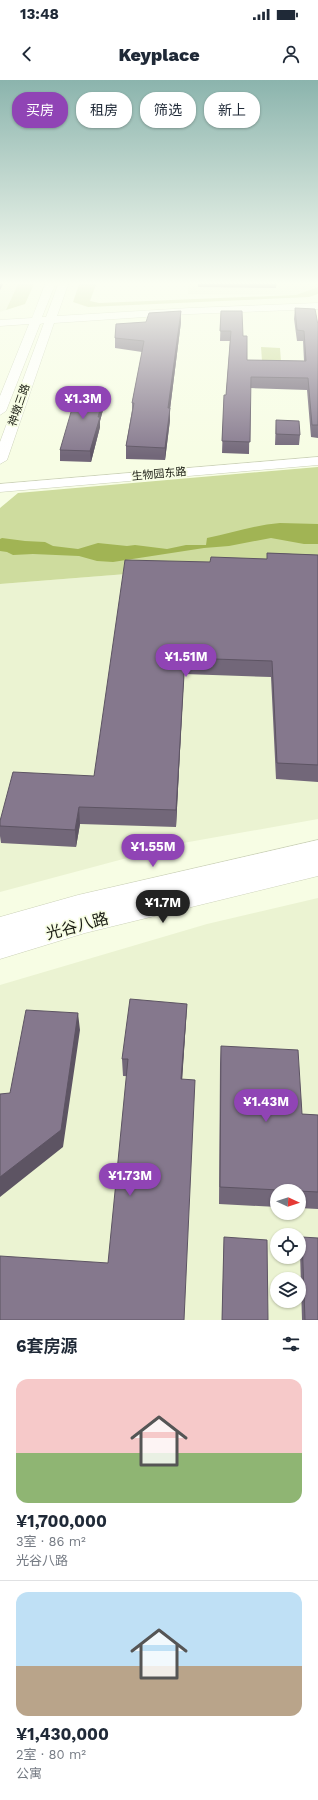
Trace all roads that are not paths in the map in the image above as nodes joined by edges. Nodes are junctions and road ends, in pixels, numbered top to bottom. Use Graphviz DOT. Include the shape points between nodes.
graph roads {
  1 [pos="27,340"];
  2 [pos="42,340"];
  3 [pos="0,411"];
  4 [pos="0,460"];
  5 [pos="318,461"];
  6 [pos="0,488"];
  7 [pos="318,849"];
  8 [pos="318,867"];
  9 [pos="0,928"];
  10 [pos="0,948"];
  1 -- 3 [label="street, 神墩三路"];
  2 -- 4 [label="street, 神墩三路"];
  5 -- 6 [label="street, 生物园东路"];
  7 -- 9 [label="main road, 光谷八路" via="78,905"];
  8 -- 10 [label="main road, 光谷八路" via="85,923"];
}
